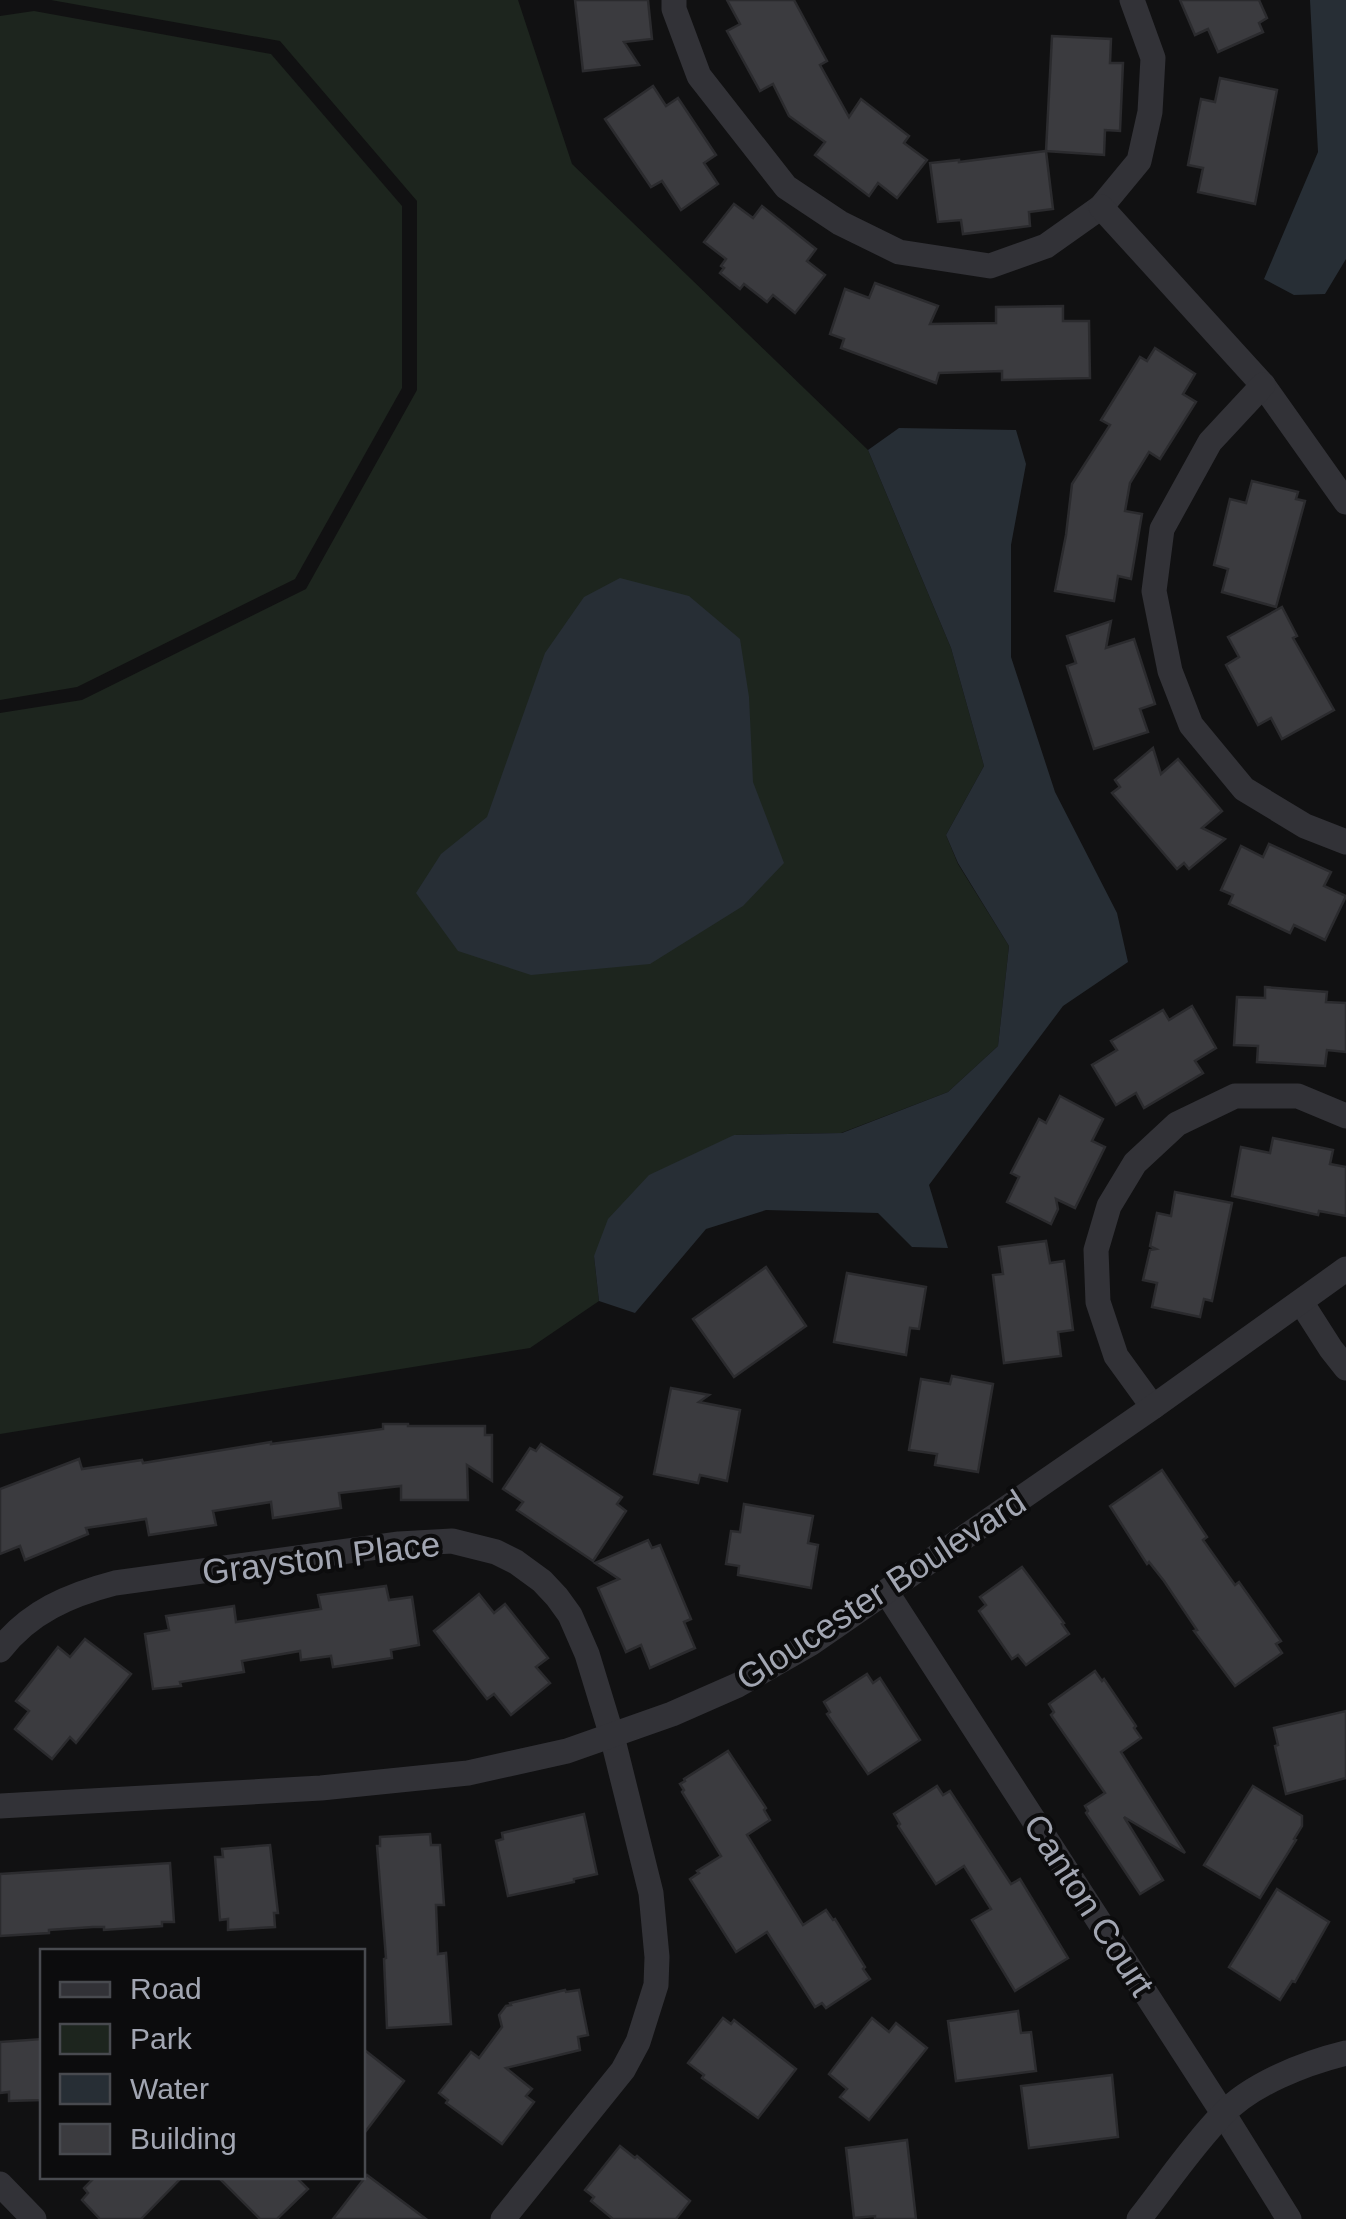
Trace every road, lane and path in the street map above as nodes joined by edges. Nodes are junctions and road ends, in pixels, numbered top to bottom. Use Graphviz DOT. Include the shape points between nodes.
graph roads {
  1 [pos="674,0"];
  2 [pos="1132,0"];
  3 [pos="1101,206"];
  4 [pos="1263,385"];
  5 [pos="1346,502"];
  6 [pos="1346,842"];
  7 [pos="1346,1116"];
  8 [pos="1346,1269"];
  9 [pos="1301,1302"];
  10 [pos="1346,1368"];
  11 [pos="1153,1407"];
  12 [pos="887,1593"];
  13 [pos="0,1650"];
  14 [pos="612,1736"];
  15 [pos="0,1806"];
  16 [pos="1346,2053"];
  17 [pos="1223,2113"];
  18 [pos="0,2184"];
  19 [pos="34,2219"];
  20 [pos="503,2219"];
  21 [pos="1139,2219"];
  22 [pos="1290,2219"];
  1 -- 3 [label="street" via="699,76 786,187 899,252 990,266 1046,246"];
  2 -- 3 [label="street" via="1153,58 1150,112 1139,161"];
  3 -- 4 [label="street"];
  4 -- 5 [label="street"];
  4 -- 6 [label="street" via="1210,442 1162,530 1154,591 1170,671 1191,725 1244,789"];
  7 -- 11 [label="street" via="1298,1096 1235,1096 1177,1124 1135,1163 1109,1206 1096,1250 1098,1302 1116,1356"];
  8 -- 9 [label="street, Gloucester Boulevard"];
  9 -- 10 [label="street"];
  9 -- 11 [label="street, Gloucester Boulevard"];
  11 -- 12 [label="street, Gloucester Boulevard"];
  12 -- 14 [label="street, Gloucester Boulevard" via="738,1685"];
  12 -- 17 [label="street, Canton Court"];
  13 -- 14 [label="street, Grayston Place" via="42,1611 101,1587 399,1544 474,1545 516,1562 557,1597 580,1635"];
  14 -- 15 [label="street, Gloucester Boulevard" via="468,1773"];
  14 -- 20 [label="street, Grayston Place" via="651,1893 656,1985 623,2070"];
  16 -- 17 [label="street" via="1260,2086"];
  17 -- 21 [label="street"];
  17 -- 22 [label="street, Canton Court"];
  18 -- 19 [label="street"];
}
